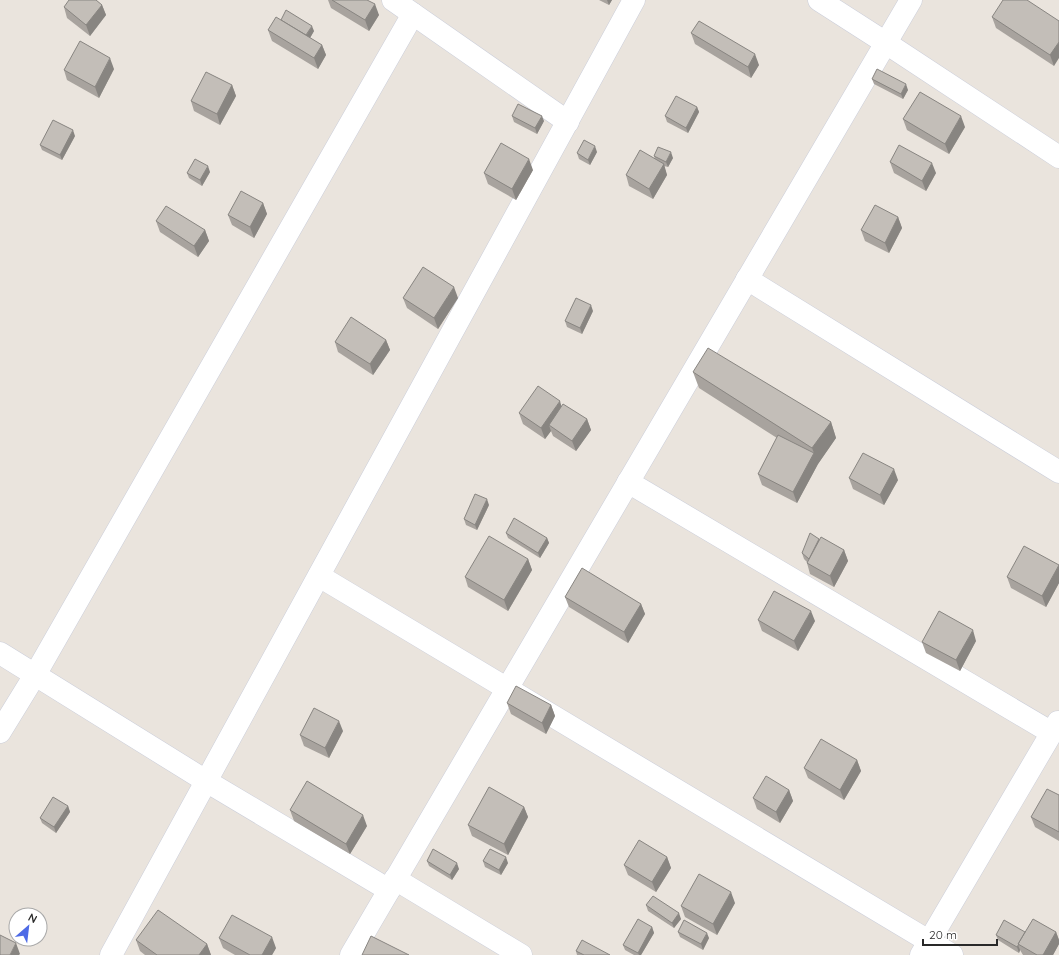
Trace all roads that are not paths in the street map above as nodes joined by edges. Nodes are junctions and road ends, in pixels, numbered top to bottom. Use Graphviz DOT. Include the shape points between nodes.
graph roads {
  1 [pos="393,0"];
  2 [pos="634,0"];
  3 [pos="819,0"];
  4 [pos="911,0"];
  5 [pos="413,14"];
  6 [pos="886,43"];
  7 [pos="568,122"];
  8 [pos="1059,157"];
  9 [pos="747,279"];
  10 [pos="1059,472"];
  11 [pos="628,482"];
  12 [pos="319,576"];
  13 [pos="0,653"];
  14 [pos="35,675"];
  15 [pos="507,688"];
  16 [pos="1055,727"];
  17 [pos="0,732"];
  18 [pos="206,781"];
  19 [pos="392,885"];
  20 [pos="925,948"];
  21 [pos="111,955"];
  22 [pos="350,955"];
  23 [pos="521,955"];
  24 [pos="952,955"];
  1 -- 5 [label="street"];
  2 -- 7 [label="street"];
  3 -- 6 [label="street"];
  4 -- 6 [label="street"];
  5 -- 7 [label="street"];
  5 -- 14 [label="street"];
  6 -- 8 [label="street"];
  6 -- 9 [label="street"];
  7 -- 12 [label="street"];
  9 -- 10 [label="street"];
  9 -- 11 [label="street"];
  11 -- 15 [label="street"];
  11 -- 16 [label="street"];
  12 -- 15 [label="street"];
  12 -- 18 [label="street"];
  13 -- 14 [label="street"];
  14 -- 17 [label="street"];
  14 -- 18 [label="street"];
  15 -- 19 [label="street"];
  15 -- 20 [label="street"];
  16 -- 20 [label="street"];
  18 -- 19 [label="street"];
  18 -- 21 [label="street"];
  19 -- 22 [label="street"];
  19 -- 23 [label="street"];
  20 -- 24 [label="street"];
}
